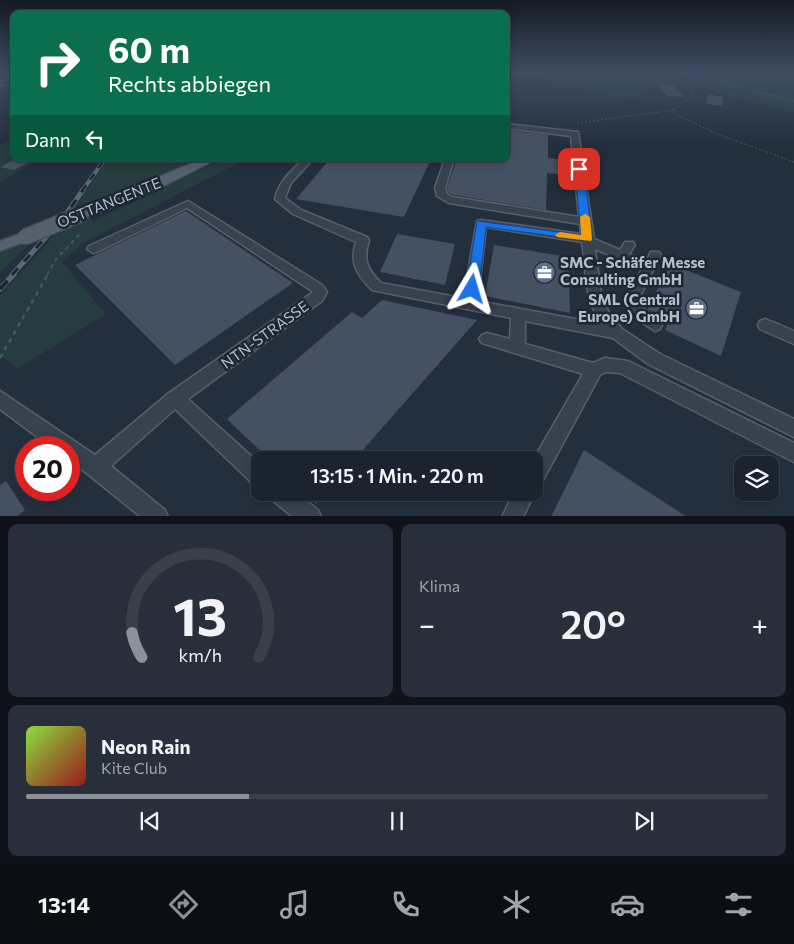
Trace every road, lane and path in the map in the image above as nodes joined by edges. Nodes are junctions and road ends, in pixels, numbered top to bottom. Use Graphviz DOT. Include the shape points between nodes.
graph roads {
  1 [pos="691,96"];
  2 [pos="674,110"];
  3 [pos="577,122"];
  4 [pos="510,126"];
  5 [pos="205,162"];
  6 [pos="305,162"];
  7 [pos="449,162"];
  8 [pos="794,162"];
  9 [pos="80,234"];
  10 [pos="586,234"];
  11 [pos="2,247"];
  12 [pos="93,249"];
  13 [pos="472,289"];
  14 [pos="518,315"];
  15 [pos="656,324"];
  16 [pos="765,326"];
  17 [pos="617,333"];
  18 [pos="794,338"];
  19 [pos="487,339"];
  20 [pos="517,348"];
  21 [pos="0,358"];
  22 [pos="594,370"];
  23 [pos="0,398"];
  24 [pos="176,399"];
  25 [pos="794,428"];
  26 [pos="52,436"];
  27 [pos="794,453"];
  28 [pos="80,456"];
  29 [pos="543,461"];
  30 [pos="96,467"];
  31 [pos="251,469"];
  32 [pos="290,501"];
  33 [pos="520,501"];
  34 [pos="158,516"];
  35 [pos="311,516"];
  36 [pos="512,516"];
  1 -- 2 [label="path"];
  2 -- 3 [label="path"];
  2 -- 8 [label="path" via="675,114 715,134"];
  4 -- 10 [label="street" via="576,134"];
  5 -- 11 [label="main road, OSTTANGENTE, bridge"];
  6 -- 14 [label="street" via="287,180 280,198 296,212 363,240 358,258 362,272 377,286"];
  7 -- 10 [label="street" via="440,188 442,196 449,200"];
  9 -- 21 [label="path" via="56,259"];
  10 -- 13 [label="street" via="481,223"];
  10 -- 15 [label="street" via="652,261 631,300 639,314"];
  10 -- 17 [label="street" via="594,293 602,314"];
  12 -- 24 [label="street, NTN-STRASSE" via="188,204 320,292 318,297"];
  14 -- 17 [label="street"];
  14 -- 20 [label="street"];
  16 -- 18 [label="street"];
  17 -- 25 [label="street" via="654,359"];
  19 -- 20 [label="street"];
  20 -- 22 [label="street"];
  22 -- 27 [label="street" via="605,365 622,366"];
  22 -- 29 [label="street"];
  23 -- 26 [label="street"];
  24 -- 30 [label="street, NTN-STRASSE"];
  24 -- 31 [label="street"];
  28 -- 30 [label="street"];
  30 -- 34 [label="street"];
  32 -- 35 [label="street"];
  33 -- 36 [label="street"];
}
